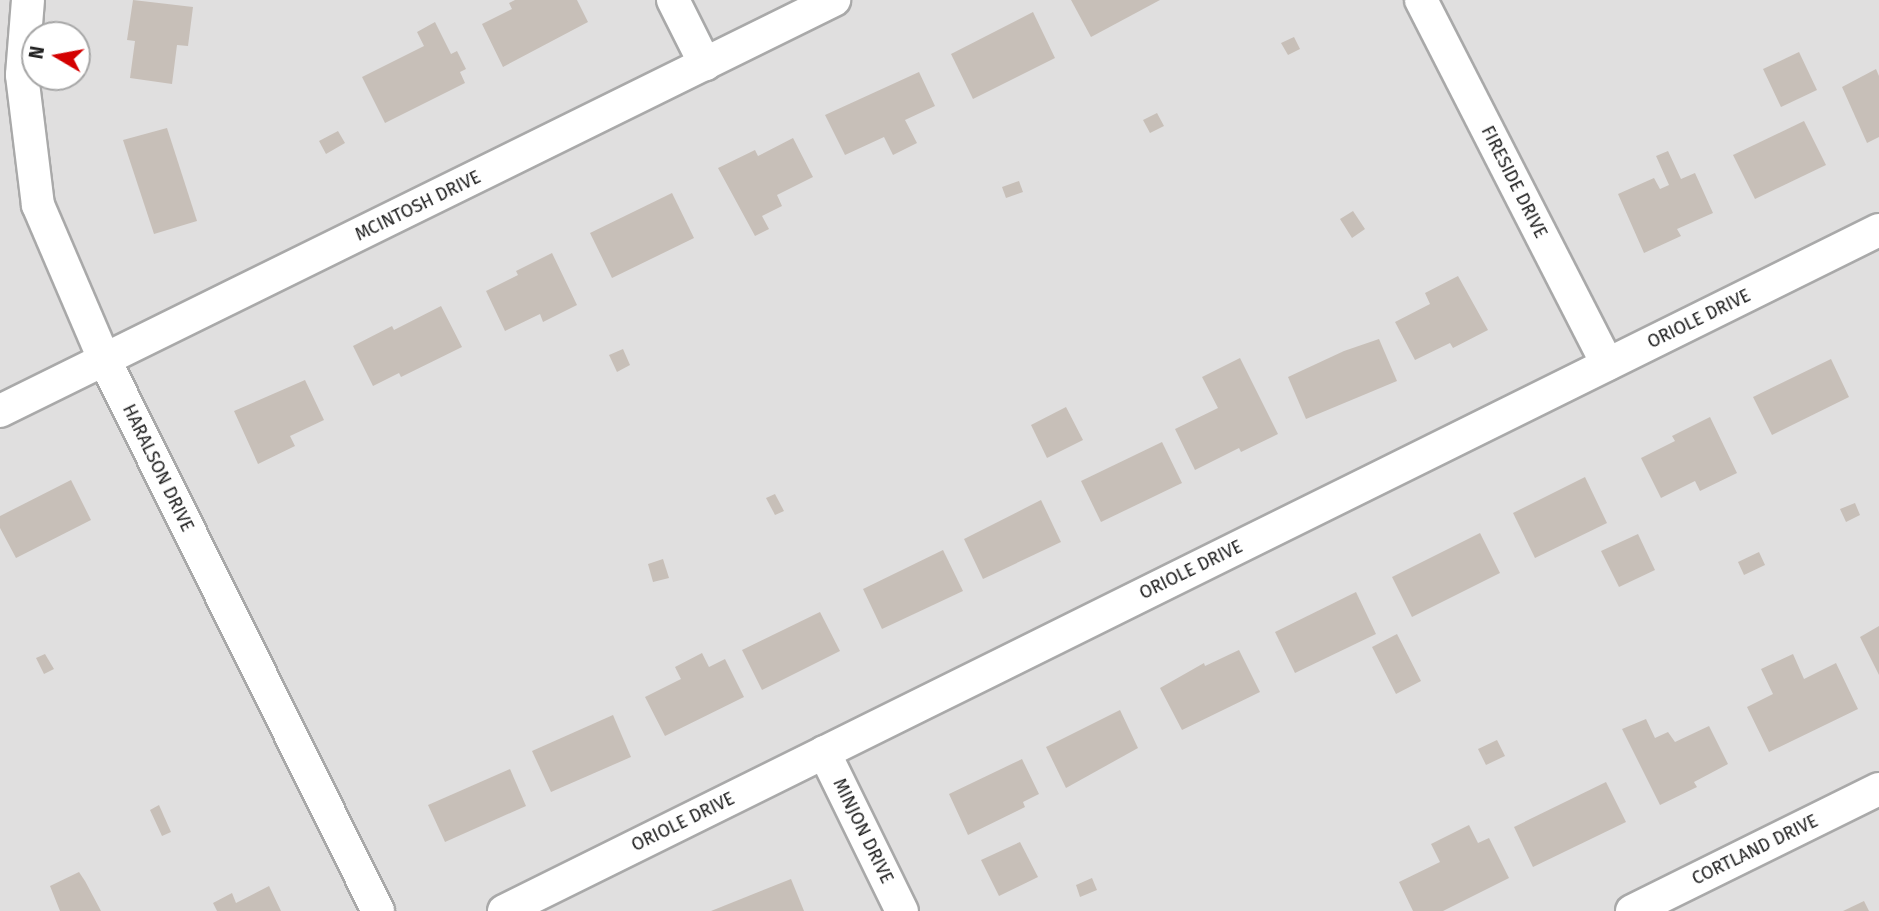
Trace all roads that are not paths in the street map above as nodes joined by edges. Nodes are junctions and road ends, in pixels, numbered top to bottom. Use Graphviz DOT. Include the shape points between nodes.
graph roads {
  1 [pos="28,0"];
  2 [pos="673,0"];
  3 [pos="834,0"];
  4 [pos="1421,0"];
  5 [pos="705,64"];
  6 [pos="1879,230"];
  7 [pos="104,361"];
  8 [pos="1607,364"];
  9 [pos="0,411"];
  10 [pos="824,752"];
  11 [pos="1879,789"];
  12 [pos="378,911"];
  13 [pos="504,911"];
  14 [pos="902,911"];
  15 [pos="1632,911"];
  1 -- 7 [label="street, HARALSON DRIVE" via="22,75 38,205"];
  2 -- 5 [label="street"];
  3 -- 5 [label="street, MCINTOSH DRIVE"];
  4 -- 8 [label="street, FIRESIDE DRIVE"];
  5 -- 7 [label="street, MCINTOSH DRIVE"];
  6 -- 8 [label="street, ORIOLE DRIVE"];
  7 -- 9 [label="street, MCINTOSH DRIVE"];
  7 -- 12 [label="street, HARALSON DRIVE"];
  8 -- 10 [label="street, ORIOLE DRIVE"];
  10 -- 13 [label="street, ORIOLE DRIVE"];
  10 -- 14 [label="street, MINJON DRIVE"];
  11 -- 15 [label="street, CORTLAND DRIVE"];
}
